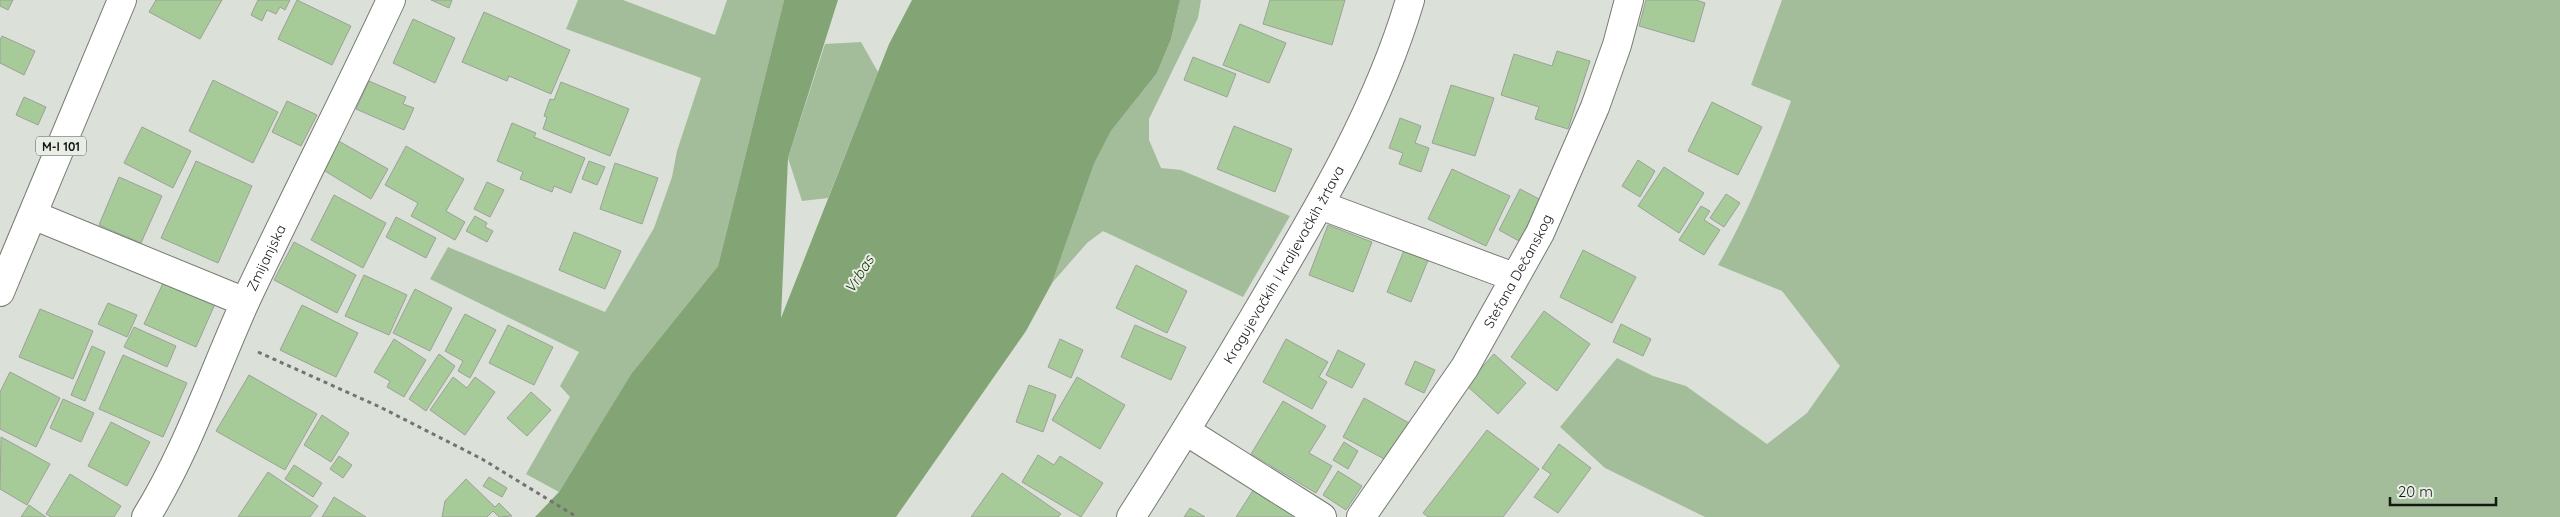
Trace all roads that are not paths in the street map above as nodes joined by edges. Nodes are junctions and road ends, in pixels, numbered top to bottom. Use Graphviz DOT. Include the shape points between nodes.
graph roads {
  1 [pos="122,0"];
  2 [pos="391,0"];
  3 [pos="1410,0"];
  4 [pos="1629,0"];
  5 [pos="1320,205"];
  6 [pos="33,215"];
  7 [pos="1514,277"];
  8 [pos="0,292"];
  9 [pos="245,302"];
  10 [pos="1186,431"];
  11 [pos="146,517"];
  12 [pos="1131,517"];
  13 [pos="1322,517"];
  14 [pos="1361,517"];
  1 -- 6 [label="street, M-I 101"];
  2 -- 9 [label="street, Zmijanjska"];
  3 -- 5 [label="street, Kragujevačkih i kraljevačkih žrtava" via="1388,67"];
  4 -- 7 [label="street, Stefana Dečanskog" via="1617,45 1591,116 1540,233"];
  5 -- 7 [label="street"];
  5 -- 10 [label="street, Kragujevačkih i kraljevačkih žrtava"];
  6 -- 8 [label="street, M-I 101"];
  6 -- 9 [label="street"];
  7 -- 14 [label="street, Stefana Dečanskog" via="1466,367"];
  9 -- 11 [label="street, Zmijanjska" via="168,483"];
  10 -- 12 [label="street, Kragujevačkih i kraljevačkih žrtava"];
  10 -- 13 [label="street"];
}
